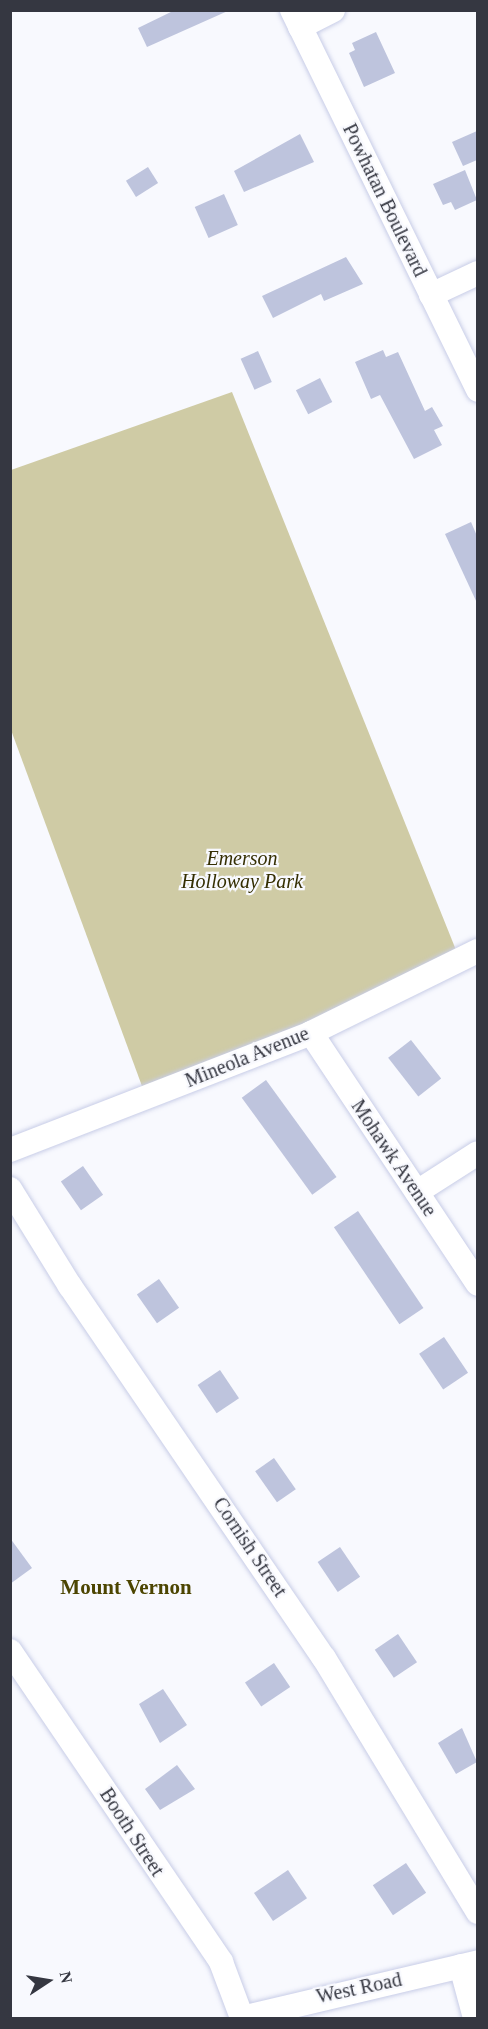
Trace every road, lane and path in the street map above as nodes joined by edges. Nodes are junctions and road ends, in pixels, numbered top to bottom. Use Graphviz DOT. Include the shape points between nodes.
graph roads {
  1 [pos="333,10"];
  2 [pos="296,19"];
  3 [pos="477,273"];
  4 [pos="431,295"];
  5 [pos="477,390"];
  6 [pos="477,951"];
  7 [pos="310,1033"];
  8 [pos="10,1150"];
  9 [pos="477,1153"];
  10 [pos="10,1189"];
  11 [pos="417,1192"];
  12 [pos="477,1284"];
  13 [pos="10,1651"];
  14 [pos="477,1912"];
  15 [pos="469,1964"];
  16 [pos="242,2018"];
  17 [pos="475,2019"];
  1 -- 2 [label="street"];
  2 -- 4 [label="street, Powhatan Boulevard"];
  3 -- 4 [label="street"];
  4 -- 5 [label="street, Powhatan Boulevard"];
  6 -- 7 [label="street, Mineola Avenue"];
  7 -- 8 [label="street, Mineola Avenue"];
  7 -- 11 [label="street, Mohawk Avenue"];
  9 -- 11 [label="street"];
  10 -- 14 [label="street, Cornish Street" via="70,1286 324,1658"];
  11 -- 12 [label="street, Mohawk Avenue"];
  13 -- 16 [label="street, Booth Street" via="221,1962"];
  15 -- 16 [label="street, West Road"];
  15 -- 17 [label="street"];
}
